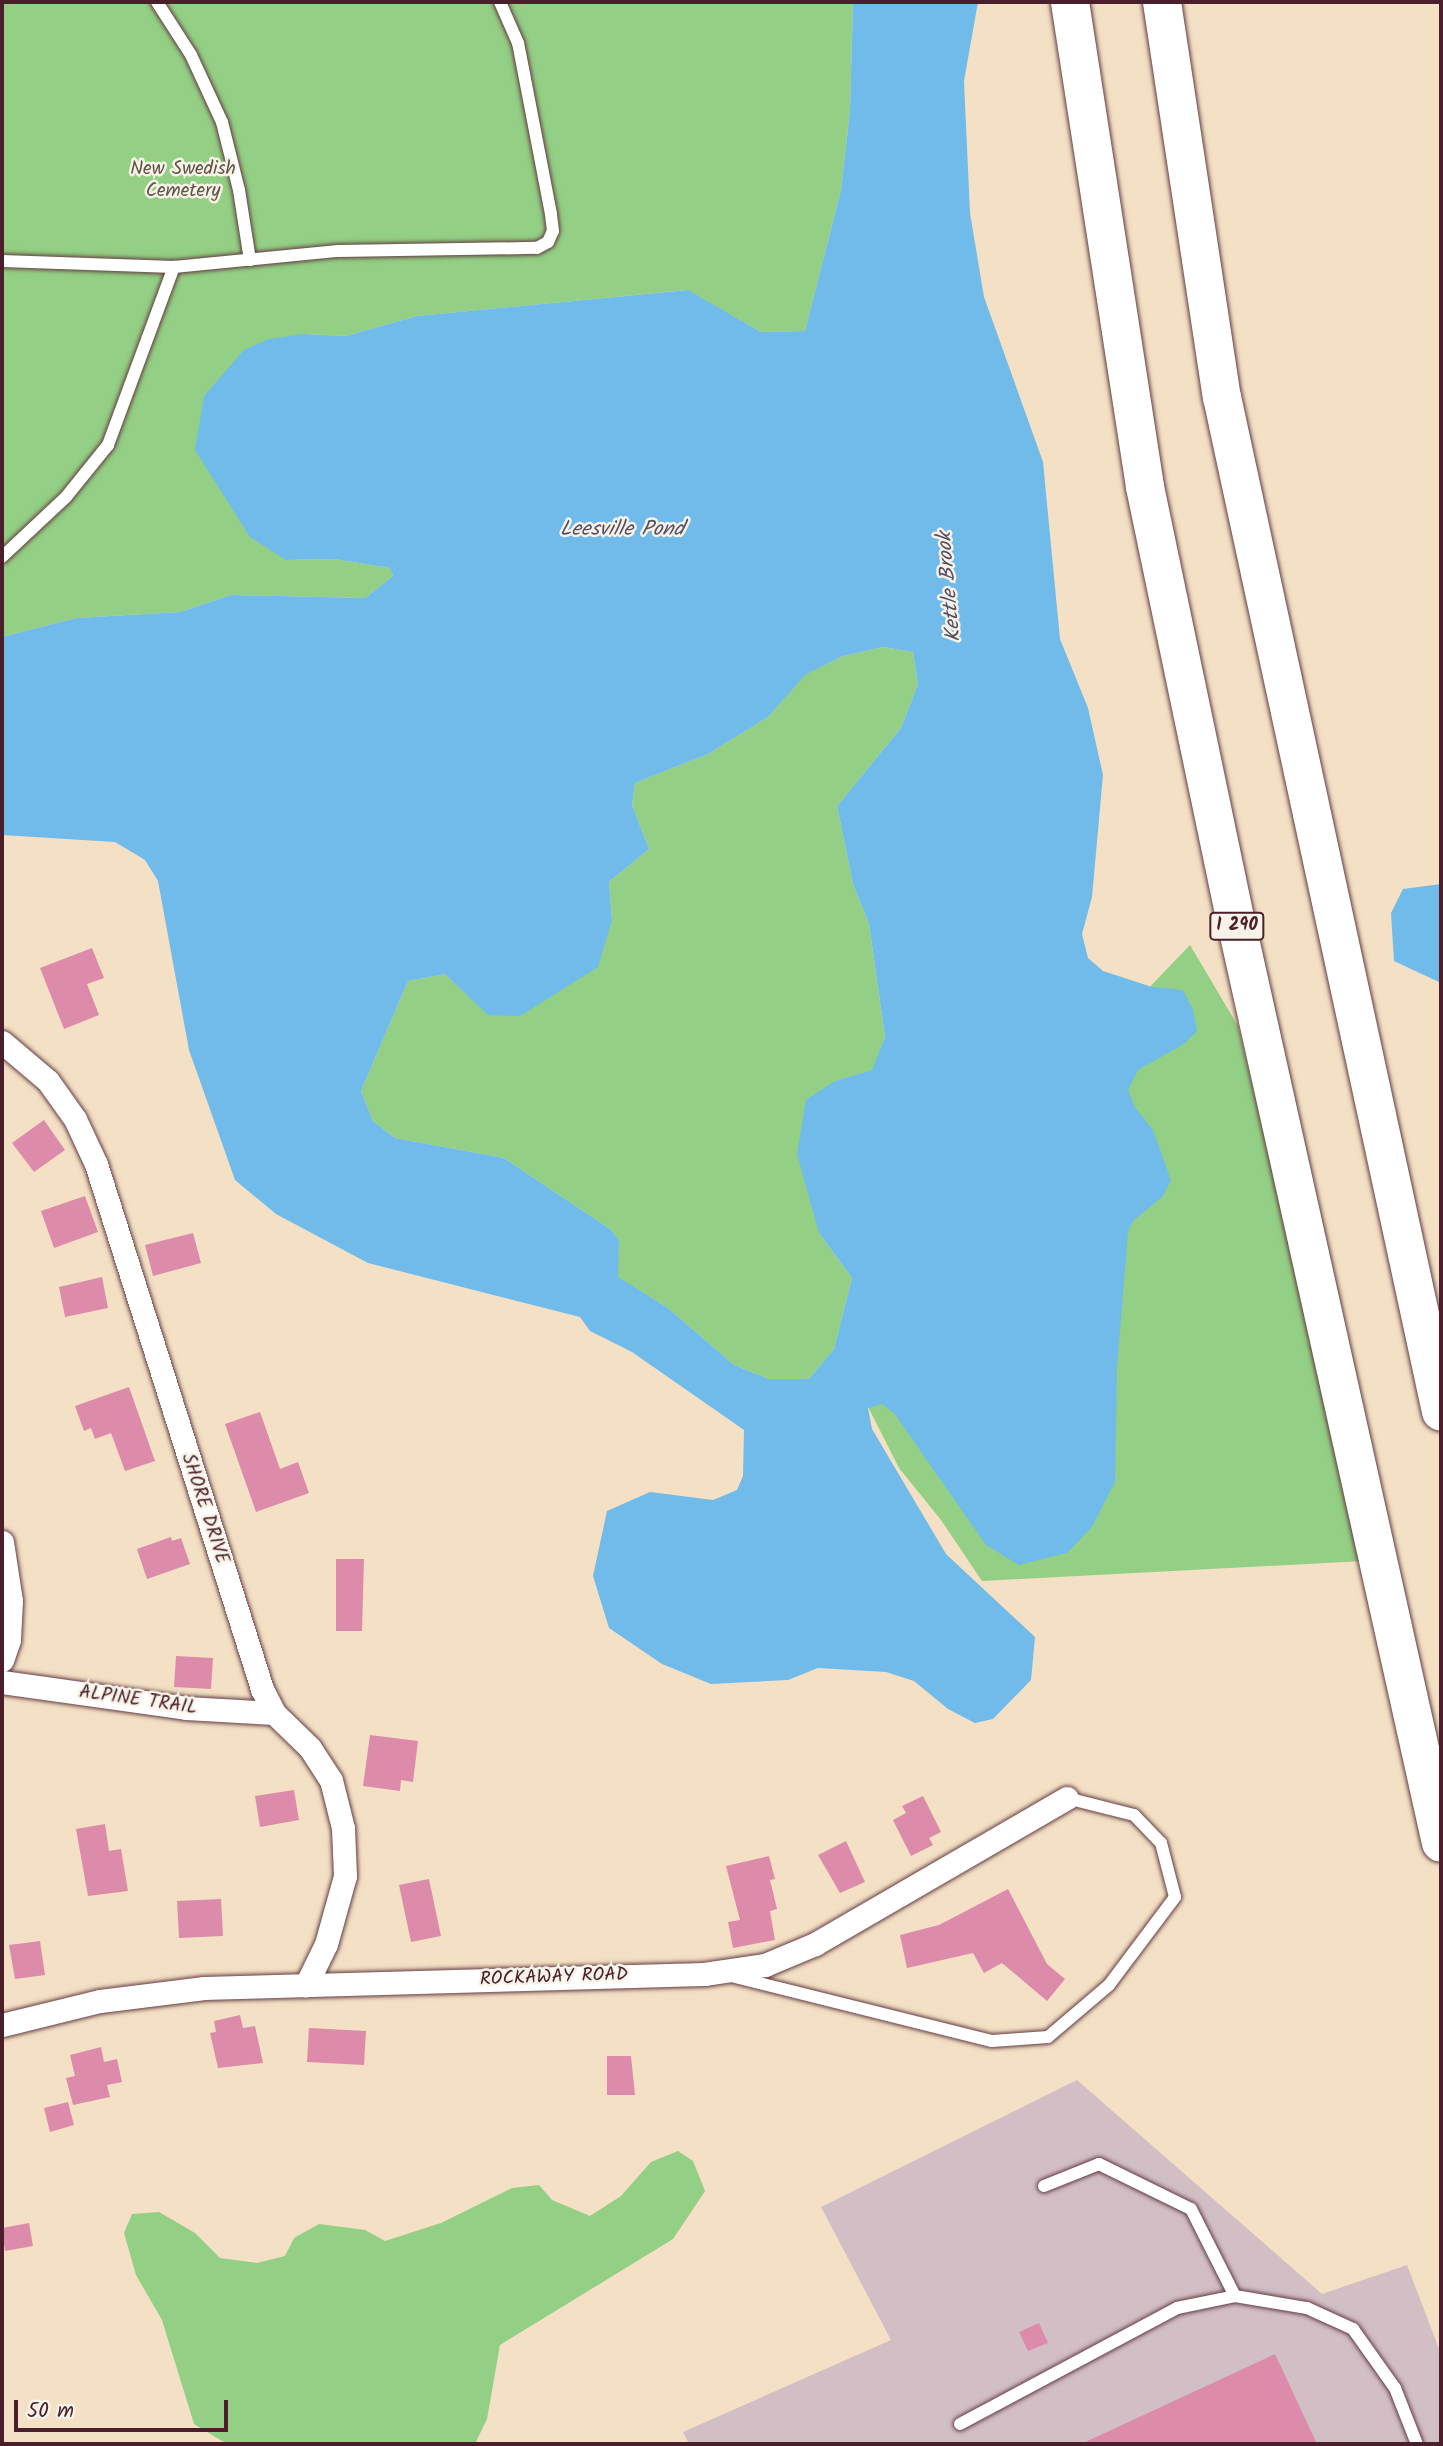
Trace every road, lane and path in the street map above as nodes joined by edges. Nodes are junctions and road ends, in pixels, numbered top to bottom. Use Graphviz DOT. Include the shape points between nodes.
graph roads {
  1 [pos="157,2"];
  2 [pos="500,2"];
  3 [pos="1070,2"];
  4 [pos="1162,2"];
  5 [pos="250,260"];
  6 [pos="2,261"];
  7 [pos="174,268"];
  8 [pos="2,556"];
  9 [pos="2,1042"];
  10 [pos="1441,1412"];
  11 [pos="2,1542"];
  12 [pos="2,1660"];
  13 [pos="2,1682"];
  14 [pos="274,1713"];
  15 [pos="1067,1798"];
  16 [pos="1441,1843"];
  17 [pos="716,1972"];
  18 [pos="306,1985"];
  19 [pos="2,2025"];
  20 [pos="1044,2186"];
  21 [pos="1235,2296"];
  22 [pos="960,2424"];
  23 [pos="1417,2444"];
  1 -- 5 [label="lane" via="191,55 222,122"];
  2 -- 5 [label="lane" via="517,43 525,83 551,214 548,242 519,250 338,251"];
  3 -- 16 [label="highway, I 290" via="1145,487"];
  4 -- 10 [label="highway" via="1222,397"];
  5 -- 7 [label="lane"];
  6 -- 7 [label="lane"];
  7 -- 8 [label="lane" via="108,444 66,497"];
  9 -- 14 [label="street, SHORE DRIVE" via="48,1081 75,1118 96,1164 262,1689"];
  11 -- 12 [label="street" via="11,1614"];
  13 -- 14 [label="street, ALPINE TRAIL" via="197,1709"];
  14 -- 18 [label="street, SHORE DRIVE" via="310,1748 331,1780 346,1848 341,1901"];
  15 -- 17 [label="street, ROCKAWAY ROAD" via="792,1956"];
  15 -- 17 [label="lane" via="1134,1815 1161,1843 1175,1897 1109,1985 1048,2037 992,2041"];
  17 -- 18 [label="street, ROCKAWAY ROAD"];
  18 -- 19 [label="street, ROCKAWAY ROAD" via="152,1992"];
  20 -- 21 [label="lane" via="1099,2164 1191,2209"];
  21 -- 22 [label="lane" via="1177,2308"];
  21 -- 23 [label="lane" via="1307,2308 1353,2329 1395,2388"];
}
